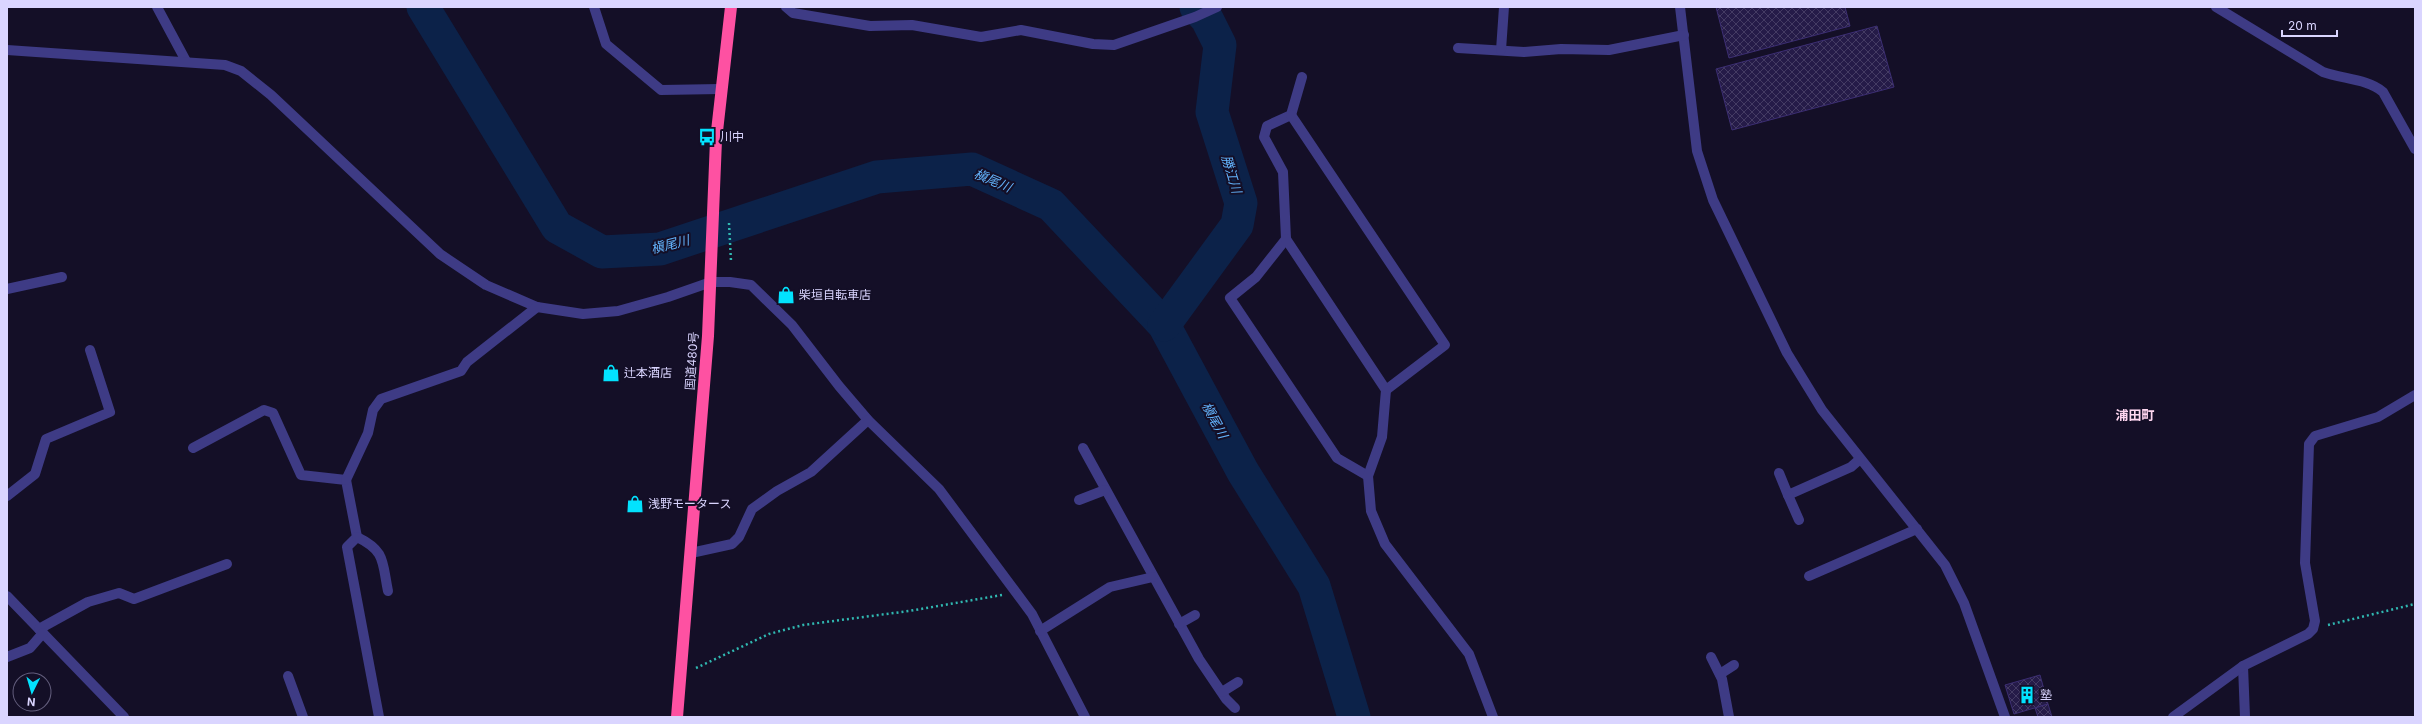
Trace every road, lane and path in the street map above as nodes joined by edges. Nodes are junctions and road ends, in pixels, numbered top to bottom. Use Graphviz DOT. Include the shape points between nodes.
graph roads {
  1 [pos="157,7"];
  2 [pos="594,7"];
  3 [pos="731,7"];
  4 [pos="786,7"];
  5 [pos="1504,7"];
  6 [pos="1680,7"];
  7 [pos="2216,7"];
  8 [pos="1213,9"];
  9 [pos="1684,35"];
  10 [pos="1458,48"];
  11 [pos="7,50"];
  12 [pos="1501,50"];
  13 [pos="186,61"];
  14 [pos="1302,77"];
  15 [pos="720,89"];
  16 [pos="1291,115"];
  17 [pos="2415,149"];
  18 [pos="1286,239"];
  19 [pos="62,277"];
  20 [pos="711,282"];
  21 [pos="7,289"];
  22 [pos="538,307"];
  23 [pos="90,350"];
  24 [pos="1386,390"];
  25 [pos="2415,395"];
  26 [pos="868,420"];
  27 [pos="193,448"];
  28 [pos="1083,448"];
  29 [pos="1860,459"];
  30 [pos="1779,473"];
  31 [pos="1368,476"];
  32 [pos="346,480"];
  33 [pos="1105,490"];
  34 [pos="1788,495"];
  35 [pos="7,496"];
  36 [pos="1079,500"];
  37 [pos="1799,520"];
  38 [pos="1917,529"];
  39 [pos="357,537"];
  40 [pos="691,553"];
  41 [pos="227,564"];
  42 [pos="1153,576"];
  43 [pos="1809,576"];
  44 [pos="388,591"];
  45 [pos="1016,593"];
  46 [pos="7,596"];
  47 [pos="2415,604"];
  48 [pos="1195,615"];
  49 [pos="1179,624"];
  50 [pos="2313,629"];
  51 [pos="41,631"];
  52 [pos="1040,631"];
  53 [pos="7,657"];
  54 [pos="1711,657"];
  55 [pos="1734,665"];
  56 [pos="2243,666"];
  57 [pos="681,674"];
  58 [pos="1720,674"];
  59 [pos="288,676"];
  60 [pos="1238,682"];
  61 [pos="1222,692"];
  62 [pos="1235,708"];
  63 [pos="124,717"];
  64 [pos="303,717"];
  65 [pos="379,717"];
  66 [pos="677,717"];
  67 [pos="1085,717"];
  68 [pos="1493,717"];
  69 [pos="1729,717"];
  70 [pos="2005,717"];
  71 [pos="2173,717"];
  72 [pos="2245,717"];
  1 -- 13 [label="street"];
  2 -- 15 [label="street" via="606,44 661,90"];
  3 -- 15 [label="highway, 国道480号"];
  4 -- 8 [label="street" via="793,12 834,22 870,26 912,24 981,37 1021,30 1093,44 1114,45"];
  5 -- 12 [label="street"];
  6 -- 9 [label="street"];
  7 -- 17 [label="street" via="2323,72 2376,85 2383,92"];
  9 -- 12 [label="street" via="1609,50"];
  9 -- 29 [label="street" via="1697,151 1713,200 1787,353 1822,410"];
  10 -- 12 [label="street"];
  11 -- 13 [label="street"];
  13 -- 22 [label="street" via="225,65 241,71 271,95 440,254 486,284"];
  14 -- 16 [label="street"];
  15 -- 20 [label="highway, 国道480号"];
  16 -- 18 [label="street" via="1267,126 1264,137 1283,172"];
  16 -- 24 [label="street" via="1446,345"];
  18 -- 24 [label="street"];
  18 -- 31 [label="street" via="1256,276 1230,298 1337,458"];
  19 -- 21 [label="street"];
  20 -- 22 [label="street" via="618,311 583,314"];
  20 -- 26 [label="street" via="751,286 792,324 838,386"];
  20 -- 40 [label="highway, 国道480号"];
  22 -- 32 [label="street" via="467,362 461,371 381,399 373,410 368,433"];
  23 -- 35 [label="street" via="110,412 46,439 34,474"];
  24 -- 31 [label="street" via="1382,438"];
  25 -- 50 [label="street" via="2378,418 2315,436 2309,444 2305,563 2315,621"];
  26 -- 40 [label="street" via="811,472 752,509 739,537 732,544"];
  26 -- 45 [label="street" via="939,489"];
  27 -- 32 [label="street" via="264,410 273,413 301,475"];
  28 -- 33 [label="street"];
  29 -- 34 [label="street" via="1851,467"];
  29 -- 38 [label="street"];
  30 -- 34 [label="street"];
  31 -- 68 [label="street" via="1371,511 1385,544 1469,654"];
  32 -- 39 [label="street"];
  33 -- 36 [label="street"];
  33 -- 42 [label="street"];
  34 -- 37 [label="street"];
  38 -- 43 [label="street"];
  38 -- 70 [label="street" via="1945,565 1964,602"];
  39 -- 44 [label="street" via="373,545 380,553"];
  39 -- 65 [label="street" via="346,547"];
  40 -- 57 [label="highway, 国道480号"];
  41 -- 51 [label="street" via="134,599 120,594 88,602"];
  42 -- 49 [label="street"];
  42 -- 52 [label="street" via="1110,587"];
  45 -- 52 [label="street"];
  45 -- 57 [label="path" via="803,625 769,634"];
  46 -- 51 [label="street"];
  47 -- 50 [label="path"];
  48 -- 49 [label="street"];
  49 -- 61 [label="street"];
  50 -- 56 [label="street" via="2308,634"];
  51 -- 53 [label="street" via="30,648"];
  51 -- 63 [label="street"];
  52 -- 67 [label="street"];
  54 -- 58 [label="street"];
  55 -- 58 [label="street"];
  56 -- 71 [label="street"];
  56 -- 72 [label="street"];
  57 -- 66 [label="highway, 国道480号"];
  58 -- 69 [label="street"];
  59 -- 64 [label="street"];
  60 -- 61 [label="street"];
  61 -- 62 [label="street"];
}
